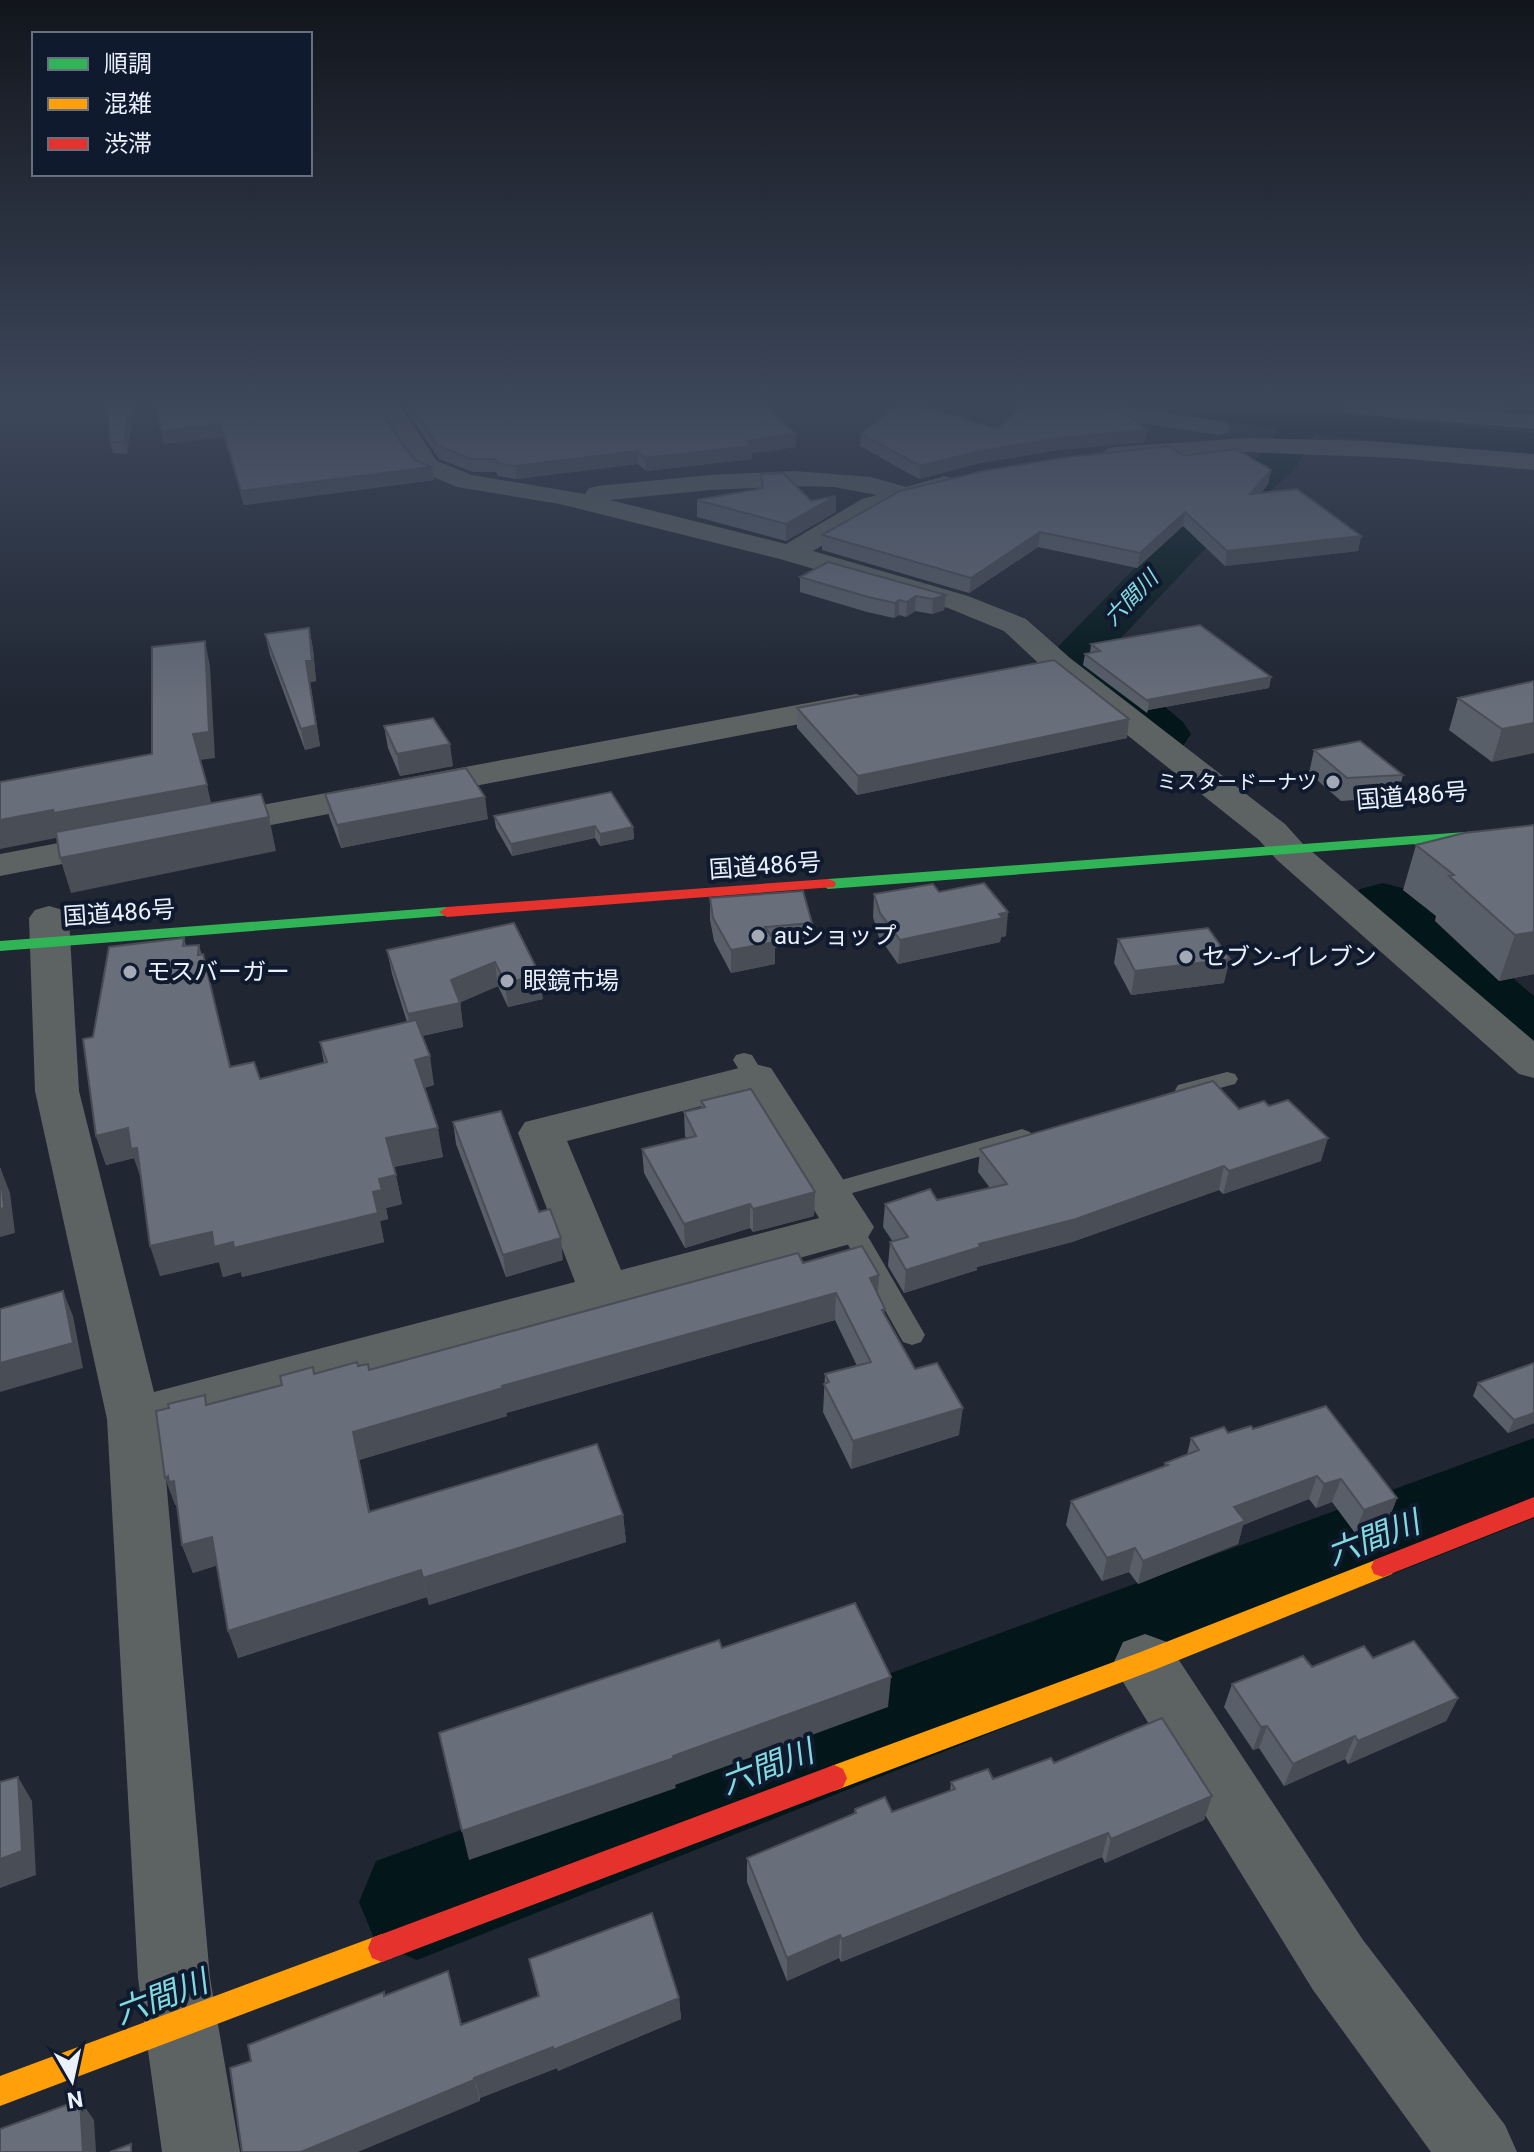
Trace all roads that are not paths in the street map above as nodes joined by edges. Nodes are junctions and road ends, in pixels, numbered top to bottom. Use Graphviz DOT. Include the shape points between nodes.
graph roads {
  1 [pos="603,507"];
  2 [pos="867,507"];
  3 [pos="790,553"];
  4 [pos="1059,665"];
  5 [pos="1012,674"];
  6 [pos="888,698"];
  7 [pos="1534,831"];
  8 [pos="1276,837"];
  9 [pos="0,865"];
  10 [pos="38,929"];
  11 [pos="1534,1064"];
  12 [pos="1227,1079"];
  13 [pos="1166,1096"];
  14 [pos="1043,1131"];
  15 [pos="839,1210"];
  16 [pos="605,1293"];
  17 [pos="912,1335"];
  18 [pos="134,1419"];
  19 [pos="1534,1507"];
  20 [pos="1145,1662"];
  21 [pos="177,2004"];
  22 [pos="0,2091"];
  23 [pos="201,2152"];
  24 [pos="1478,2152"];
  1 -- 3 [label="street"];
  2 -- 3 [label="street"];
  3 -- 4 [label="street" via="958,602 1015,625"];
  4 -- 5 [label="street"];
  4 -- 8 [label="street"];
  6 -- 9 [label="street"];
  7 -- 8 [label="main road, 国道486号"];
  8 -- 10 [label="main road, 国道486号"];
  8 -- 11 [label="street"];
  10 -- 18 [label="street" via="57,1091"];
  12 -- 13 [label="lane"];
  14 -- 15 [label="lane"];
  15 -- 16 [label="street"];
  15 -- 16 [label="street" via="749,1069 541,1133"];
  15 -- 17 [label="lane"];
  16 -- 18 [label="street"];
  18 -- 21 [label="street"];
  19 -- 20 [label="main road"];
  20 -- 21 [label="main road"];
  20 -- 24 [label="street" via="1338,1965"];
  21 -- 22 [label="main road"];
  21 -- 23 [label="street"];
}
